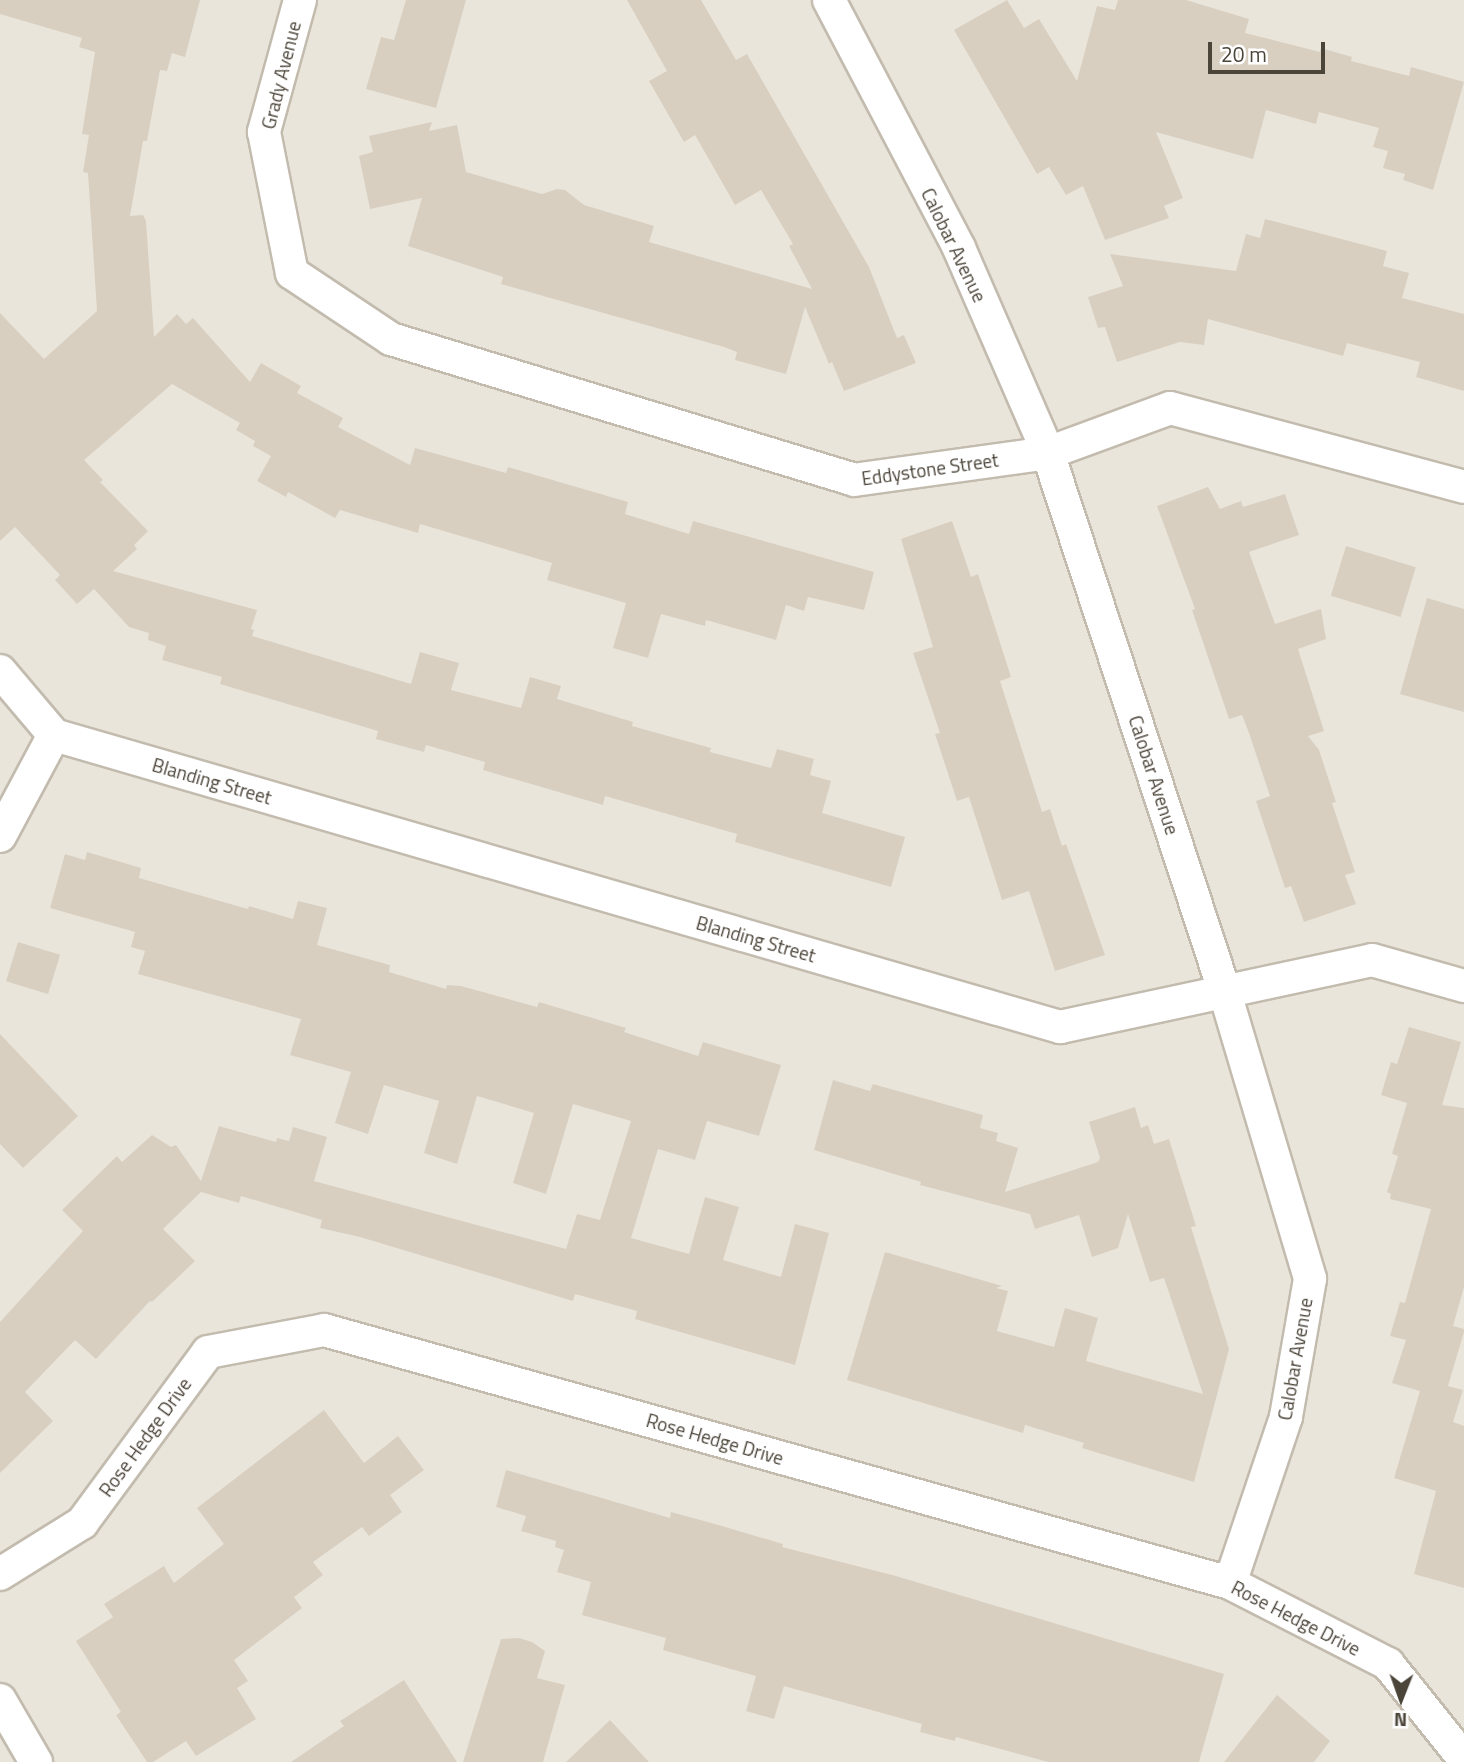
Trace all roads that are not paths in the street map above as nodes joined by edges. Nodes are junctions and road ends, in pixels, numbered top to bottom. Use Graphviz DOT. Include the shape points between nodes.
graph roads {
  1 [pos="300,0"];
  2 [pos="829,0"];
  3 [pos="292,273"];
  4 [pos="1048,453"];
  5 [pos="1464,487"];
  6 [pos="0,671"];
  7 [pos="54,735"];
  8 [pos="0,836"];
  9 [pos="1464,986"];
  10 [pos="1226,993"];
  11 [pos="0,1574"];
  12 [pos="1230,1583"];
  13 [pos="0,1700"];
  14 [pos="1464,1759"];
  15 [pos="36,1762"];
  1 -- 3 [label="street, Grady Avenue" via="264,132"];
  2 -- 4 [label="street, Calobar Avenue" via="959,248"];
  3 -- 4 [label="street, Eddystone Street" via="391,339 853,480"];
  4 -- 5 [label="street, Eddystone Street" via="1170,408"];
  4 -- 10 [label="street, Calobar Avenue"];
  6 -- 7 [label="street"];
  7 -- 8 [label="street"];
  7 -- 10 [label="street, Blanding Street" via="1060,1027"];
  9 -- 10 [label="street, Blanding Street" via="1372,960"];
  10 -- 12 [label="street, Calobar Avenue" via="1310,1279 1286,1417"];
  11 -- 12 [label="street, Rose Hedge Drive" via="82,1523 208,1352 324,1330"];
  12 -- 14 [label="street, Rose Hedge Drive" via="1388,1664"];
  13 -- 15 [label="street"];
}
